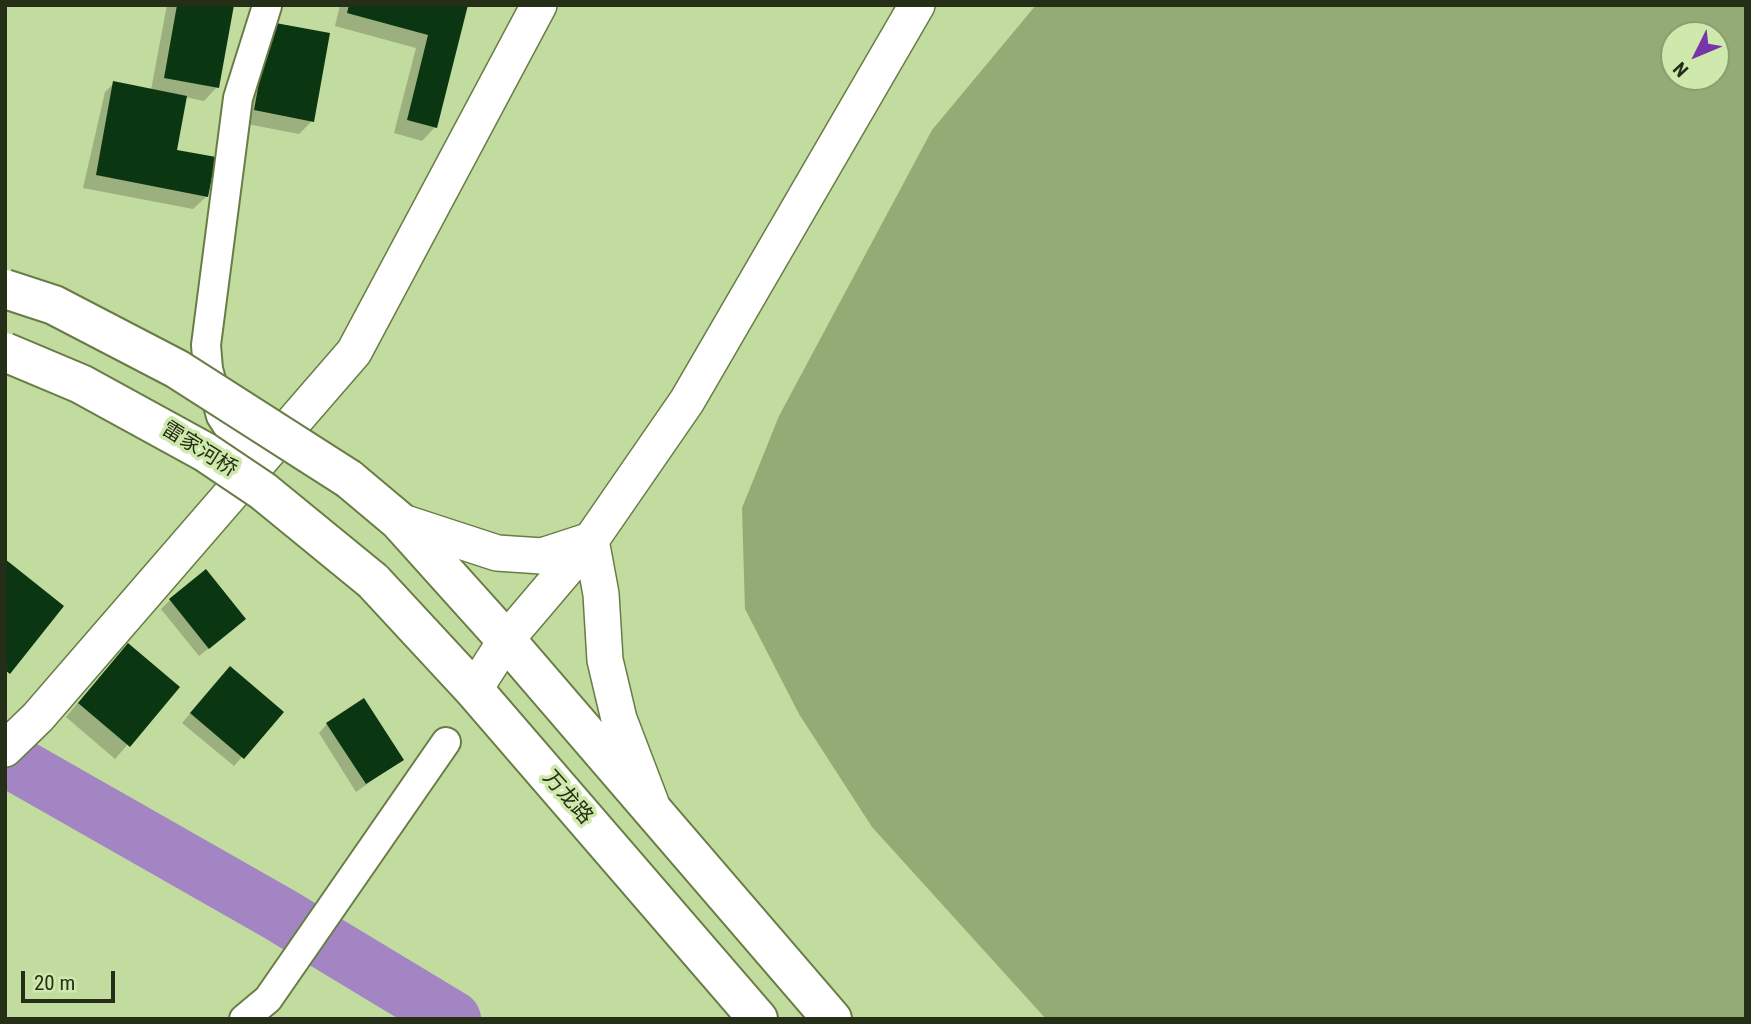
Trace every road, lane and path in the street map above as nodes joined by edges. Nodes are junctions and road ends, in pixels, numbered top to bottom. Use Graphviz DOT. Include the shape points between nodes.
graph roads {
  1 [pos="539,5"];
  2 [pos="916,5"];
  3 [pos="267,6"];
  4 [pos="5,289"];
  5 [pos="5,352"];
  6 [pos="254,467"];
  7 [pos="399,521"];
  8 [pos="591,540"];
  9 [pos="373,580"];
  10 [pos="506,640"];
  11 [pos="474,691"];
  12 [pos="446,742"];
  13 [pos="5,749"];
  14 [pos="651,803"];
  15 [pos="244,1019"];
  16 [pos="758,1019"];
  17 [pos="832,1019"];
  1 -- 6 [label="street" via="354,352"];
  2 -- 8 [label="street" via="687,401"];
  3 -- 6 [label="street" via="238,98 206,345 221,416"];
  4 -- 7 [label="highway, bridge" via="54,305 177,369 349,480"];
  5 -- 9 [label="highway, 雷家河桥, bridge" via="81,384 205,452 263,491"];
  6 -- 13 [label="street" via="38,717"];
  7 -- 8 [label="street" via="497,553 542,556"];
  7 -- 10 [label="highway"];
  8 -- 10 [label="street"];
  8 -- 14 [label="street" via="608,672 619,719"];
  9 -- 11 [label="highway, 万龙路"];
  10 -- 11 [label="street"];
  10 -- 17 [label="highway"];
  11 -- 16 [label="highway, 万龙路"];
  12 -- 15 [label="street" via="268,999"];
}
